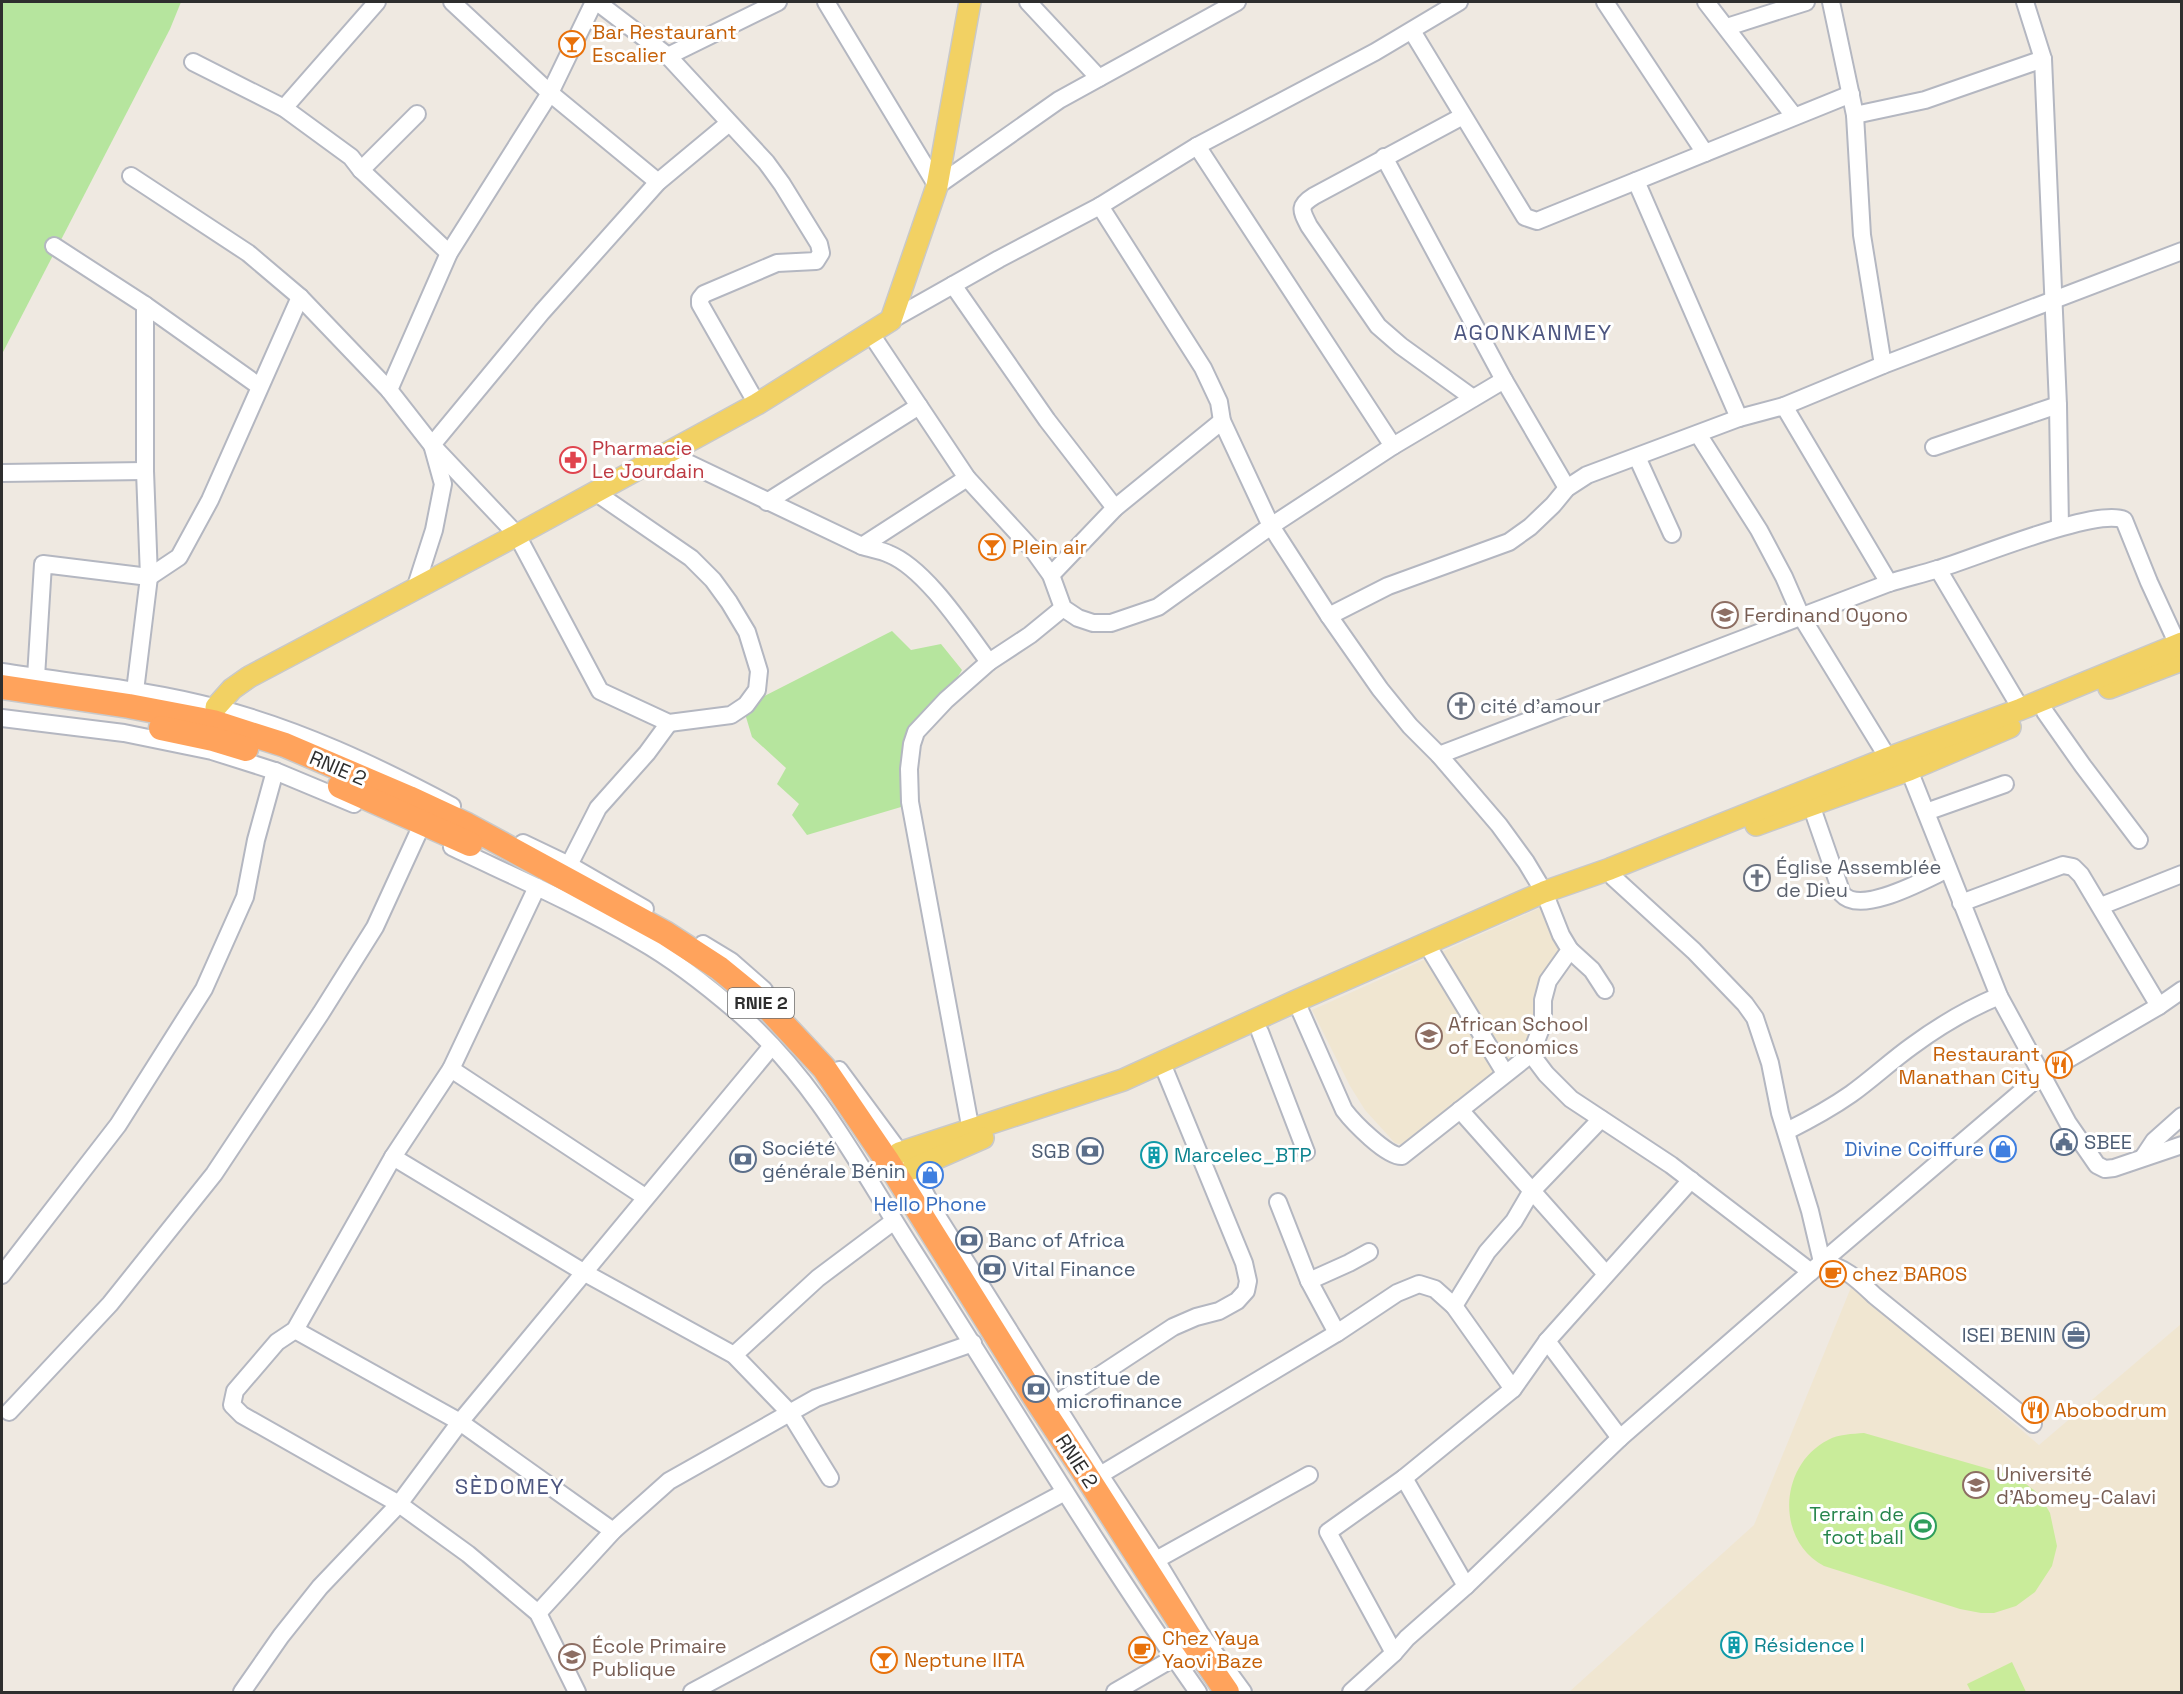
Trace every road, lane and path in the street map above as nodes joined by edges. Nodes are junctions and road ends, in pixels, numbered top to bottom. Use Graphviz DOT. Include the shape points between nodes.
graph roads {
  1 [pos="377,2"];
  2 [pos="452,2"];
  3 [pos="596,2"];
  4 [pos="778,2"];
  5 [pos="826,2"];
  6 [pos="970,2"];
  7 [pos="1028,2"];
  8 [pos="1237,2"];
  9 [pos="1459,2"];
  10 [pos="1605,2"];
  11 [pos="1706,2"];
  12 [pos="1806,2"];
  13 [pos="1832,2"];
  14 [pos="2025,2"];
  15 [pos="756,6"];
  16 [pos="1727,27"];
  17 [pos="1412,31"];
  18 [pos="668,56"];
  19 [pos="2043,59"];
  20 [pos="193,62"];
  21 [pos="1099,78"];
  22 [pos="550,93"];
  23 [pos="1851,94"];
  24 [pos="284,108"];
  25 [pos="417,114"];
  26 [pos="1855,115"];
  27 [pos="1463,116"];
  28 [pos="1794,116"];
  29 [pos="729,123"];
  30 [pos="1197,146"];
  31 [pos="1705,153"];
  32 [pos="1384,157"];
  33 [pos="362,170"];
  34 [pos="131,176"];
  35 [pos="1636,181"];
  36 [pos="658,182"];
  37 [pos="937,186"];
  38 [pos="1100,206"];
  39 [pos="54,246"];
  40 [pos="2181,251"];
  41 [pos="449,253"];
  42 [pos="953,285"];
  43 [pos="300,297"];
  44 [pos="2053,300"];
  45 [pos="145,305"];
  46 [pos="891,320"];
  47 [pos="871,334"];
  48 [pos="1883,365"];
  49 [pos="1504,380"];
  50 [pos="259,386"];
  51 [pos="389,390"];
  52 [pos="1473,398"];
  53 [pos="757,404"];
  54 [pos="2058,405"];
  55 [pos="919,406"];
  56 [pos="1784,406"];
  57 [pos="1739,418"];
  58 [pos="1222,421"];
  59 [pos="1698,434"];
  60 [pos="432,445"];
  61 [pos="1393,446"];
  62 [pos="1934,447"];
  63 [pos="667,453"];
  64 [pos="1637,456"];
  65 [pos="145,471"];
  66 [pos="2,473"];
  67 [pos="967,478"];
  68 [pos="1567,488"];
  69 [pos="595,492"];
  70 [pos="767,502"];
  71 [pos="1115,508"];
  72 [pos="1271,526"];
  73 [pos="2060,527"];
  74 [pos="1672,534"];
  75 [pos="517,536"];
  76 [pos="862,546"];
  77 [pos="1938,569"];
  78 [pos="1051,575"];
  79 [pos="149,577"];
  80 [pos="1888,583"];
  81 [pos="415,589"];
  82 [pos="1063,608"];
  83 [pos="1329,616"];
  84 [pos="1801,616"];
  85 [pos="2180,649"];
  86 [pos="989,662"];
  87 [pos="2,672"];
  88 [pos="36,677"];
  89 [pos="2,687"];
  90 [pos="135,691"];
  91 [pos="2,703"];
  92 [pos="2020,709"];
  93 [pos="2045,712"];
  94 [pos="2,718"];
  95 [pos="214,723"];
  96 [pos="669,723"];
  97 [pos="1439,755"];
  98 [pos="1888,758"];
  99 [pos="1909,770"];
  100 [pos="275,771"];
  101 [pos="2005,784"];
  102 [pos="1811,806"];
  103 [pos="1926,812"];
  104 [pos="419,831"];
  105 [pos="1707,836"];
  106 [pos="2139,840"];
  107 [pos="569,865"];
  108 [pos="1948,868"];
  109 [pos="2181,874"];
  110 [pos="1613,877"];
  111 [pos="537,887"];
  112 [pos="1546,898"];
  113 [pos="1961,903"];
  114 [pos="2100,906"];
  115 [pos="1429,948"];
  116 [pos="1570,950"];
  117 [pos="1605,990"];
  118 [pos="2181,990"];
  119 [pos="2000,996"];
  120 [pos="2159,1006"];
  121 [pos="1299,1008"];
  122 [pos="1260,1032"];
  123 [pos="772,1046"];
  124 [pos="1531,1054"];
  125 [pos="451,1069"];
  126 [pos="1166,1073"];
  127 [pos="1506,1073"];
  128 [pos="2041,1075"];
  129 [pos="1460,1110"];
  130 [pos="2181,1116"];
  131 [pos="1601,1119"];
  132 [pos="971,1131"];
  133 [pos="1787,1131"];
  134 [pos="2181,1145"];
  135 [pos="1306,1152"];
  136 [pos="2144,1156"];
  137 [pos="393,1157"];
  138 [pos="890,1176"];
  139 [pos="1691,1180"];
  140 [pos="1531,1192"];
  141 [pos="645,1197"];
  142 [pos="1278,1202"];
  143 [pos="894,1221"];
  144 [pos="1369,1252"];
  145 [pos="1816,1267"];
  146 [pos="585,1274"];
  147 [pos="1606,1274"];
  148 [pos="2,1275"];
  149 [pos="1309,1281"];
  150 [pos="1454,1306"];
  151 [pos="295,1330"];
  152 [pos="1338,1333"];
  153 [pos="1547,1341"];
  154 [pos="973,1343"];
  155 [pos="734,1355"];
  156 [pos="1513,1389"];
  157 [pos="1056,1404"];
  158 [pos="9,1412"];
  159 [pos="790,1413"];
  160 [pos="460,1422"];
  161 [pos="2033,1424"];
  162 [pos="1620,1438"];
  163 [pos="1100,1475"];
  164 [pos="1309,1475"];
  165 [pos="830,1478"];
  166 [pos="1404,1478"];
  167 [pos="1065,1492"];
  168 [pos="399,1504"];
  169 [pos="613,1531"];
  170 [pos="1156,1560"];
  171 [pos="1466,1586"];
  172 [pos="538,1613"];
  173 [pos="1394,1653"];
  174 [pos="1179,1655"];
  175 [pos="700,1691"];
  176 [pos="242,1692"];
  177 [pos="577,1692"];
  178 [pos="1115,1692"];
  179 [pos="1198,1692"];
  180 [pos="1211,1692"];
  181 [pos="1227,1692"];
  182 [pos="1243,1692"];
  183 [pos="1352,1692"];
  1 -- 24 [label="street"];
  2 -- 22 [label="street"];
  3 -- 18 [label="street"];
  3 -- 22 [label="street"];
  4 -- 15 [label="street"];
  5 -- 37 [label="street"];
  6 -- 37 [label="main road"];
  7 -- 21 [label="street"];
  8 -- 21 [label="street"];
  9 -- 17 [label="street"];
  10 -- 31 [label="street"];
  11 -- 16 [label="street"];
  12 -- 16 [label="street"];
  13 -- 23 [label="street"];
  14 -- 19 [label="street"];
  15 -- 18 [label="street"];
  16 -- 28 [label="street"];
  17 -- 27 [label="street"];
  17 -- 30 [label="street"];
  18 -- 29 [label="street"];
  19 -- 26 [label="street" via="1925,100"];
  19 -- 44 [label="street"];
  20 -- 24 [label="street"];
  21 -- 37 [label="street" via="1059,99"];
  22 -- 36 [label="street"];
  22 -- 41 [label="street"];
  23 -- 26 [label="street"];
  23 -- 28 [label="street"];
  24 -- 33 [label="street"];
  25 -- 33 [label="street"];
  26 -- 48 [label="street" via="1862,235"];
  27 -- 32 [label="street"];
  27 -- 35 [label="street" via="1531,221"];
  28 -- 31 [label="street"];
  29 -- 36 [label="street"];
  29 -- 53 [label="street" via="782,184 821,253 816,261 777,263 700,299"];
  30 -- 38 [label="street"];
  30 -- 61 [label="street"];
  31 -- 35 [label="street"];
  32 -- 49 [label="street"];
  32 -- 52 [label="street" via="1304,202 1304,217 1378,326"];
  33 -- 41 [label="street"];
  34 -- 43 [label="street" via="248,253"];
  35 -- 57 [label="street"];
  36 -- 60 [label="street"];
  37 -- 46 [label="main road"];
  38 -- 42 [label="street"];
  38 -- 58 [label="street" via="1203,368 1219,402"];
  39 -- 45 [label="street"];
  40 -- 44 [label="street"];
  41 -- 51 [label="street"];
  42 -- 46 [label="street"];
  42 -- 71 [label="street" via="1047,420"];
  43 -- 50 [label="street"];
  43 -- 51 [label="street"];
  44 -- 48 [label="street"];
  44 -- 54 [label="street"];
  45 -- 50 [label="street"];
  45 -- 65 [label="street"];
  46 -- 47 [label="main road"];
  47 -- 53 [label="main road"];
  47 -- 55 [label="street"];
  48 -- 56 [label="street"];
  49 -- 52 [label="street"];
  49 -- 68 [label="street"];
  50 -- 79 [label="street" via="219,480 179,557"];
  51 -- 60 [label="street"];
  52 -- 61 [label="street"];
  53 -- 63 [label="main road"];
  54 -- 62 [label="street"];
  54 -- 73 [label="street"];
  55 -- 67 [label="street"];
  55 -- 70 [label="street"];
  56 -- 57 [label="street"];
  56 -- 80 [label="street"];
  57 -- 59 [label="street"];
  58 -- 71 [label="street"];
  58 -- 72 [label="street"];
  59 -- 64 [label="street"];
  59 -- 84 [label="street" via="1759,530"];
  60 -- 75 [label="street"];
  60 -- 81 [label="street" via="443,484 434,530"];
  61 -- 72 [label="street"];
  63 -- 69 [label="main road"];
  63 -- 70 [label="street"];
  64 -- 68 [label="street" via="1587,475"];
  64 -- 74 [label="street"];
  65 -- 66 [label="street"];
  65 -- 79 [label="street"];
  67 -- 76 [label="street"];
  67 -- 78 [label="street"];
  68 -- 83 [label="street" via="1530,527 1509,542 1388,586"];
  69 -- 75 [label="main road"];
  69 -- 96 [label="street" via="691,558 713,580 747,632 759,671 757,690 746,705 730,715"];
  70 -- 76 [label="street"];
  71 -- 78 [label="street"];
  72 -- 82 [label="street" via="1158,607 1111,623 1078,618"];
  72 -- 83 [label="street"];
  73 -- 77 [label="street"];
  73 -- 85 [label="street" via="2106,517 2124,520"];
  75 -- 81 [label="main road"];
  75 -- 96 [label="street" via="600,691"];
  76 -- 86 [label="street" via="890,554 919,573"];
  77 -- 80 [label="street"];
  77 -- 92 [label="street"];
  78 -- 82 [label="street"];
  79 -- 88 [label="street" via="43,564"];
  79 -- 90 [label="street"];
  80 -- 84 [label="street"];
  81 -- 95 [label="main road" via="249,677 232,689"];
  82 -- 86 [label="street"];
  83 -- 97 [label="street" via="1387,698"];
  84 -- 97 [label="street"];
  84 -- 98 [label="street"];
  85 -- 92 [label="main road"];
  85 -- 93 [label="main road"];
  86 -- 132 [label="street" via="916,732 909,769 910,802"];
  87 -- 88 [label="street"];
  88 -- 90 [label="street"];
  89 -- 95 [label="highway, RNIE 2 / RNIE 2"];
  90 -- 95 [label="street"];
  91 -- 95 [label="highway, RNIE 2 / RNIE 2" via="130,721"];
  92 -- 98 [label="main road"];
  93 -- 99 [label="main road"];
  93 -- 106 [label="street"];
  94 -- 100 [label="street" via="135,736 212,751"];
  95 -- 107 [label="street" via="290,730 408,783"];
  95 -- 138 [label="highway, RNIE 2 / RNIE 2" via="285,745 467,825 665,933 719,968 768,1008 824,1068"];
  96 -- 107 [label="street" via="648,753 598,808"];
  97 -- 112 [label="street" via="1526,862"];
  98 -- 99 [label="street"];
  98 -- 105 [label="main road"];
  99 -- 102 [label="main road"];
  99 -- 103 [label="street"];
  100 -- 104 [label="street"];
  100 -- 148 [label="street" via="244,897 204,989 118,1125"];
  101 -- 103 [label="street"];
  102 -- 105 [label="main road"];
  102 -- 108 [label="street" via="1842,894 1851,901 1889,895"];
  103 -- 108 [label="street"];
  104 -- 111 [label="street"];
  104 -- 158 [label="street" via="375,927 214,1174 110,1304"];
  105 -- 110 [label="main road"];
  105 -- 112 [label="main road" via="1610,869"];
  107 -- 138 [label="street" via="731,961 777,1002 838,1068"];
  108 -- 113 [label="street"];
  109 -- 114 [label="street"];
  110 -- 112 [label="main road"];
  110 -- 133 [label="street" via="1694,951 1755,1018"];
  111 -- 123 [label="street" via="641,941 703,983"];
  111 -- 125 [label="street"];
  112 -- 115 [label="main road"];
  112 -- 116 [label="street"];
  113 -- 114 [label="street" via="2063,865 2081,874"];
  113 -- 119 [label="street"];
  114 -- 120 [label="street"];
  115 -- 121 [label="main road"];
  115 -- 127 [label="street"];
  116 -- 117 [label="street" via="1592,970"];
  116 -- 124 [label="street" via="1548,981 1543,1023"];
  118 -- 120 [label="street"];
  119 -- 128 [label="street"];
  119 -- 133 [label="street" via="1944,1024 1850,1095"];
  120 -- 128 [label="street"];
  121 -- 122 [label="main road"];
  121 -- 129 [label="street" via="1344,1110 1395,1156 1408,1153"];
  121 -- 132 [label="main road" via="1123,1080"];
  122 -- 126 [label="main road"];
  122 -- 135 [label="street"];
  123 -- 138 [label="street"];
  123 -- 141 [label="street"];
  124 -- 127 [label="street"];
  124 -- 131 [label="street" via="1571,1099"];
  125 -- 137 [label="street"];
  125 -- 141 [label="street"];
  126 -- 138 [label="main road" via="1060,1115 985,1137"];
  126 -- 157 [label="street" via="1244,1263 1246,1291 1219,1311 1173,1328"];
  127 -- 129 [label="street"];
  128 -- 136 [label="street" via="2097,1165 2114,1168"];
  128 -- 145 [label="street"];
  129 -- 140 [label="street"];
  130 -- 136 [label="street"];
  131 -- 139 [label="street"];
  131 -- 140 [label="street"];
  132 -- 138 [label="main road" via="931,1141"];
  133 -- 145 [label="street"];
  134 -- 136 [label="street"];
  137 -- 146 [label="street"];
  137 -- 151 [label="street"];
  138 -- 143 [label="street"];
  138 -- 157 [label="street" via="939,1220"];
  138 -- 174 [label="highway, RNIE 2 / RNIE 2" via="938,1271"];
  138 -- 181 [label="highway, RNIE 2 / RNIE 2"];
  139 -- 145 [label="street"];
  139 -- 147 [label="street"];
  140 -- 147 [label="street"];
  140 -- 150 [label="street"];
  141 -- 146 [label="street"];
  142 -- 149 [label="street"];
  143 -- 154 [label="street"];
  143 -- 155 [label="street" via="818,1278"];
  144 -- 149 [label="street"];
  145 -- 161 [label="street" via="1838,1266 1850,1273"];
  145 -- 162 [label="street"];
  146 -- 155 [label="street"];
  146 -- 160 [label="street"];
  147 -- 153 [label="street"];
  149 -- 152 [label="street"];
  150 -- 152 [label="street" via="1435,1289 1419,1284 1396,1293"];
  150 -- 156 [label="street"];
  151 -- 160 [label="street"];
  151 -- 168 [label="street" via="277,1342 235,1392 232,1405 242,1415"];
  152 -- 163 [label="street"];
  153 -- 156 [label="street"];
  153 -- 162 [label="street"];
  154 -- 159 [label="street" via="816,1398"];
  154 -- 167 [label="street"];
  155 -- 159 [label="street"];
  156 -- 166 [label="street"];
  157 -- 163 [label="street"];
  159 -- 165 [label="street"];
  159 -- 169 [label="street" via="669,1481"];
  160 -- 168 [label="street"];
  160 -- 169 [label="street"];
  162 -- 171 [label="street"];
  163 -- 170 [label="street"];
  164 -- 170 [label="street"];
  166 -- 171 [label="street"];
  166 -- 173 [label="street" via="1328,1532"];
  167 -- 174 [label="street"];
  167 -- 175 [label="street"];
  168 -- 172 [label="street" via="468,1554"];
  168 -- 176 [label="street" via="320,1587"];
  169 -- 172 [label="street"];
  170 -- 182 [label="street" via="1200,1633"];
  171 -- 173 [label="street"];
  172 -- 177 [label="street"];
  173 -- 183 [label="street"];
  174 -- 178 [label="street"];
  174 -- 179 [label="street"];
  174 -- 180 [label="highway, RNIE 2 / RNIE 2"];
}
